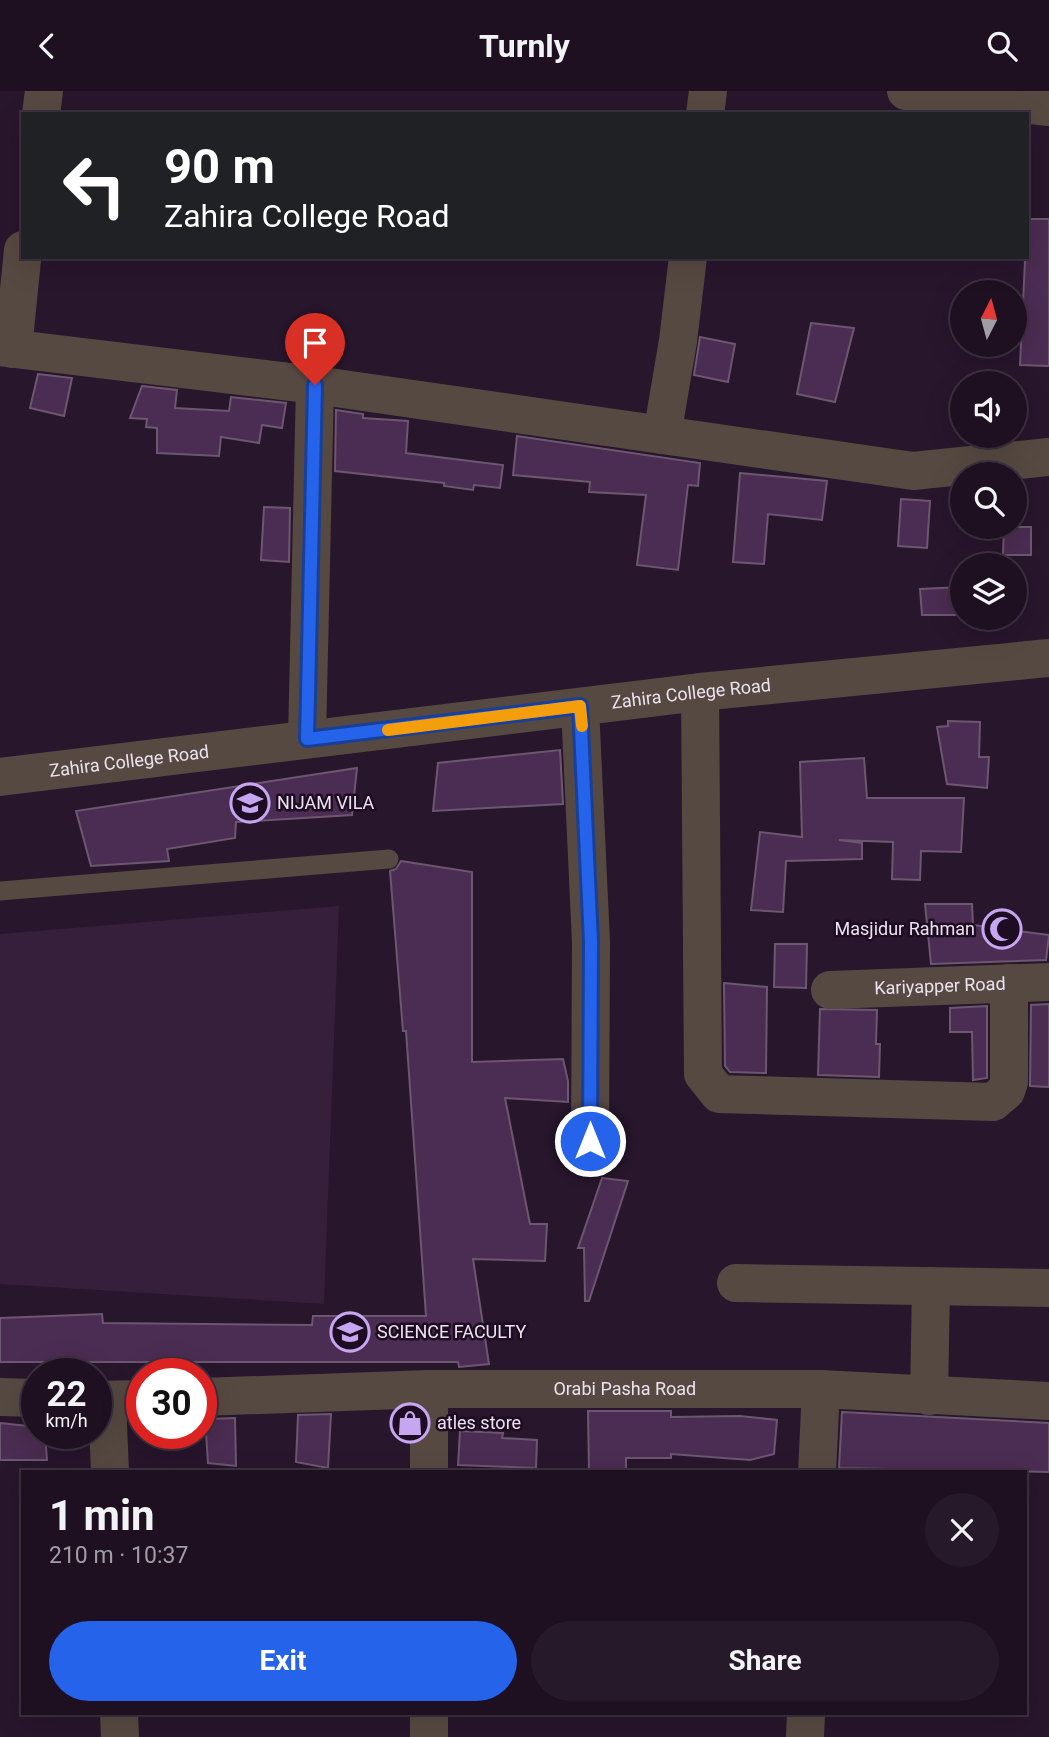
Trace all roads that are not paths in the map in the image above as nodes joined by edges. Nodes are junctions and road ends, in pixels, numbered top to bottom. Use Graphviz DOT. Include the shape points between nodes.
graph roads {
  1 [pos="44,91"];
  2 [pos="708,91"];
  3 [pos="906,91"];
  4 [pos="1049,107"];
  5 [pos="41,112"];
  6 [pos="705,112"];
  7 [pos="21,259"];
  8 [pos="688,259"];
  9 [pos="6,348"];
  10 [pos="315,385"];
  11 [pos="662,435"];
  12 [pos="1049,457"];
  13 [pos="1049,658"];
  14 [pos="700,692"];
  15 [pos="580,706"];
  16 [pos="307,739"];
  17 [pos="0,777"];
  18 [pos="389,859"];
  19 [pos="0,891"];
  20 [pos="1049,982"];
  21 [pos="1009,983"];
  22 [pos="830,990"];
  23 [pos="590,1141"];
  24 [pos="736,1283"];
  25 [pos="931,1286"];
  26 [pos="1049,1288"];
  27 [pos="429,1389"];
  28 [pos="821,1389"];
  29 [pos="217,1396"];
  30 [pos="929,1396"];
  31 [pos="0,1397"];
  32 [pos="21,1398"];
  33 [pos="115,1400"];
  34 [pos="1049,1401"];
  35 [pos="110,1470"];
  36 [pos="429,1470"];
  37 [pos="817,1470"];
  38 [pos="119,1715"];
  39 [pos="429,1715"];
  40 [pos="806,1715"];
  41 [pos="120,1737"];
  42 [pos="429,1737"];
  43 [pos="805,1737"];
  1 -- 5 [label="street"];
  2 -- 6 [label="street"];
  3 -- 4 [label="street"];
  7 -- 9 [label="street"];
  8 -- 11 [label="street"];
  9 -- 10 [label="street"];
  10 -- 11 [label="street"];
  10 -- 16 [label="street"];
  11 -- 12 [label="street" via="913,471"];
  13 -- 14 [label="street, Zahira College Road"];
  14 -- 15 [label="street, Zahira College Road"];
  14 -- 21 [label="street" via="703,1074 719,1094 993,1102 1009,1082"];
  15 -- 16 [label="street, Zahira College Road"];
  15 -- 23 [label="street" via="591,942"];
  16 -- 17 [label="street, Zahira College Road"];
  18 -- 19 [label="lane"];
  20 -- 21 [label="street, Kariyapper Road"];
  21 -- 22 [label="street, Kariyapper Road"];
  24 -- 25 [label="street"];
  25 -- 26 [label="street"];
  25 -- 30 [label="street"];
  27 -- 28 [label="street, Orabi Pasha Road"];
  27 -- 29 [label="street, Orabi Pasha Road"];
  27 -- 36 [label="street"];
  28 -- 30 [label="street, Orabi Pasha Road"];
  28 -- 37 [label="street"];
  30 -- 34 [label="street, Orabi Pasha Road"];
  31 -- 32 [label="street"];
  33 -- 35 [label="street"];
  38 -- 41 [label="street"];
  39 -- 42 [label="street"];
  40 -- 43 [label="street"];
}
